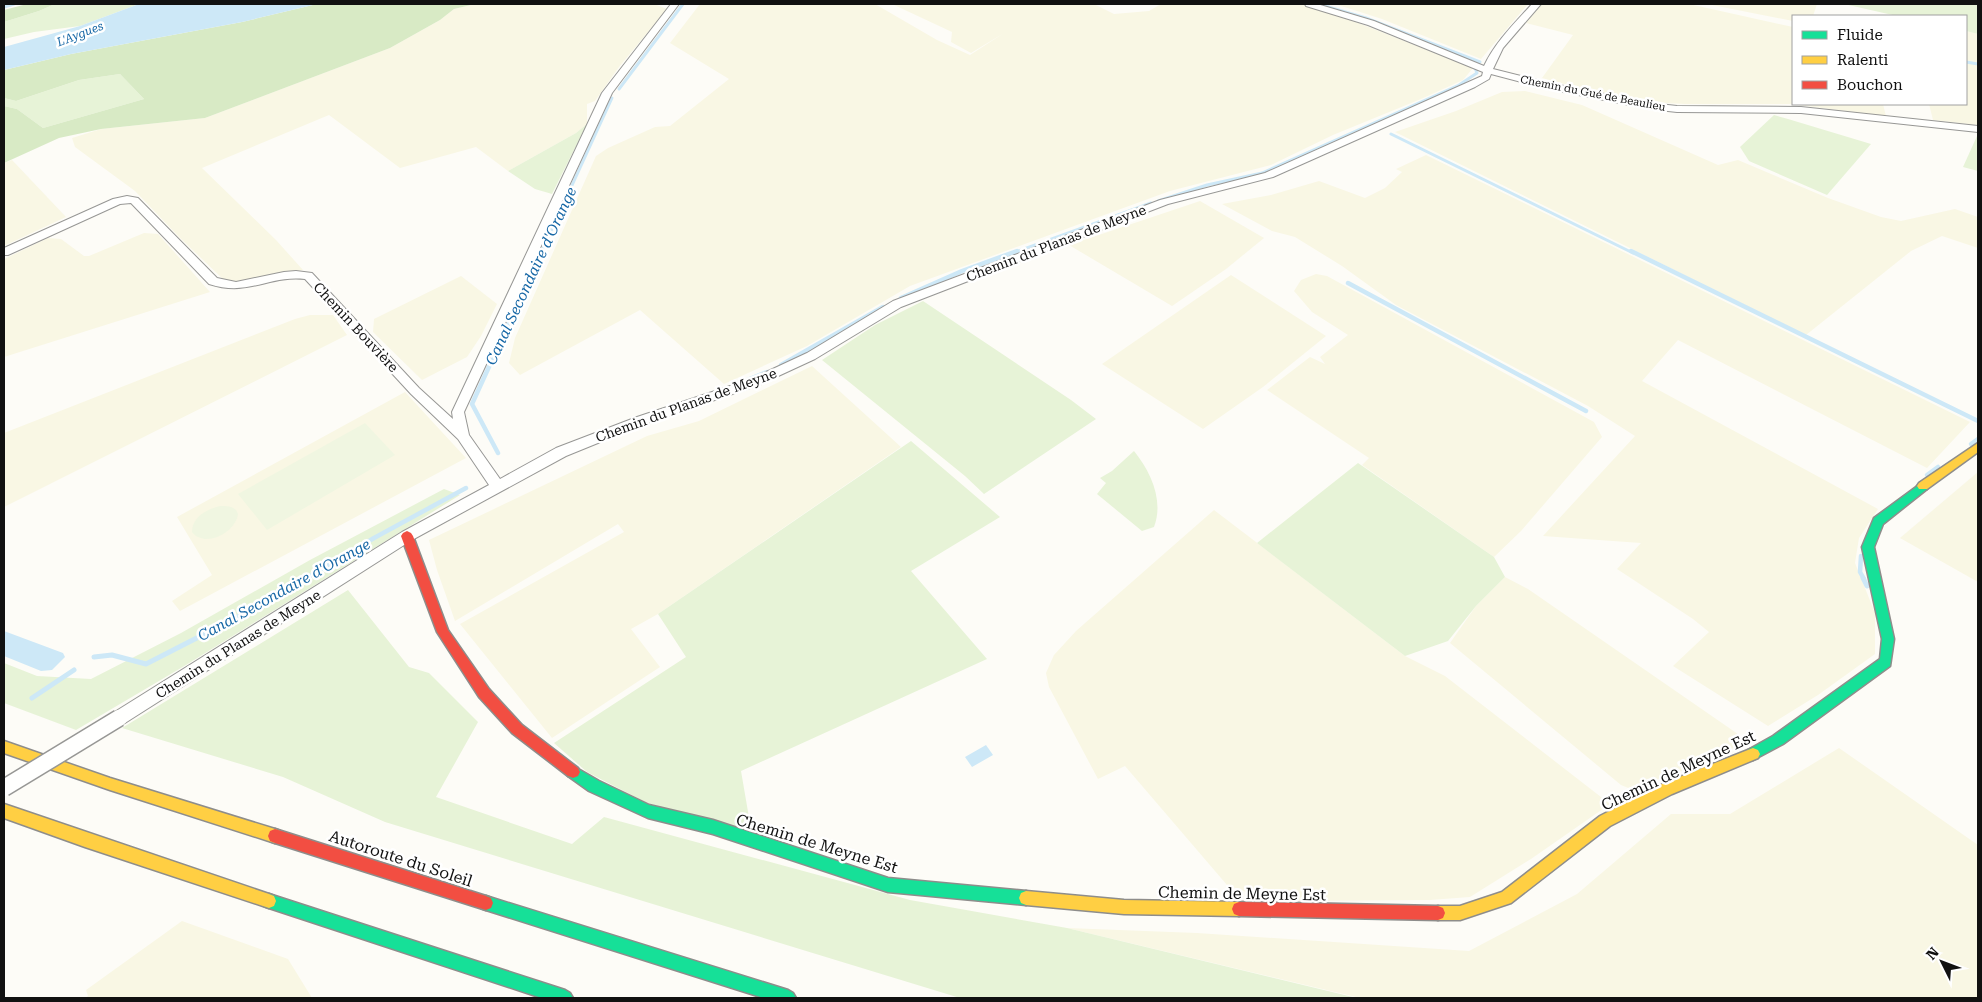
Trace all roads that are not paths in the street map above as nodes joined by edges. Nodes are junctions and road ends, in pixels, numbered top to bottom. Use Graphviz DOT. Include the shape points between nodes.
graph roads {
  1 [pos="675,4"];
  2 [pos="1309,4"];
  3 [pos="1537,4"];
  4 [pos="1487,70"];
  5 [pos="1978,129"];
  6 [pos="4,252"];
  7 [pos="462,436"];
  8 [pos="1978,447"];
  9 [pos="497,486"];
  10 [pos="407,536"];
  11 [pos="4,747"];
  12 [pos="4,788"];
  13 [pos="4,811"];
  14 [pos="565,998"];
  15 [pos="788,998"];
  1 -- 7 [label="street" via="607,93 458,412"];
  2 -- 4 [label="street, Chemin du Gué de Beaulieu" via="1371,23"];
  3 -- 4 [label="street" via="1495,53"];
  4 -- 5 [label="street, Chemin du Gué de Beaulieu" via="1548,86 1659,107 1801,110"];
  4 -- 9 [label="street, Chemin du Planas de Meyne" via="1486,78 1472,85 1269,175 1164,202 897,304 811,356 755,382 642,420 561,452"];
  6 -- 7 [label="street, Chemin Bouvière" via="117,202 134,200 213,281 222,285 233,287 289,275 308,276 415,391"];
  7 -- 9 [label="street"];
  8 -- 10 [label="main road, Chemin de Meyne Est" via="1878,521 1868,548 1888,639 1886,662 1778,740 1750,756 1667,789 1605,821 1506,898 1460,913 1124,907 888,884 713,827 648,811 594,786 559,764 517,729 484,693 443,632"];
  9 -- 10 [label="street, Chemin du Planas de Meyne"];
  10 -- 12 [label="street, Chemin du Planas de Meyne, bridge"];
  11 -- 15 [label="main road, Autoroute du Soleil" via="110,784"];
  13 -- 14 [label="main road"];
}
